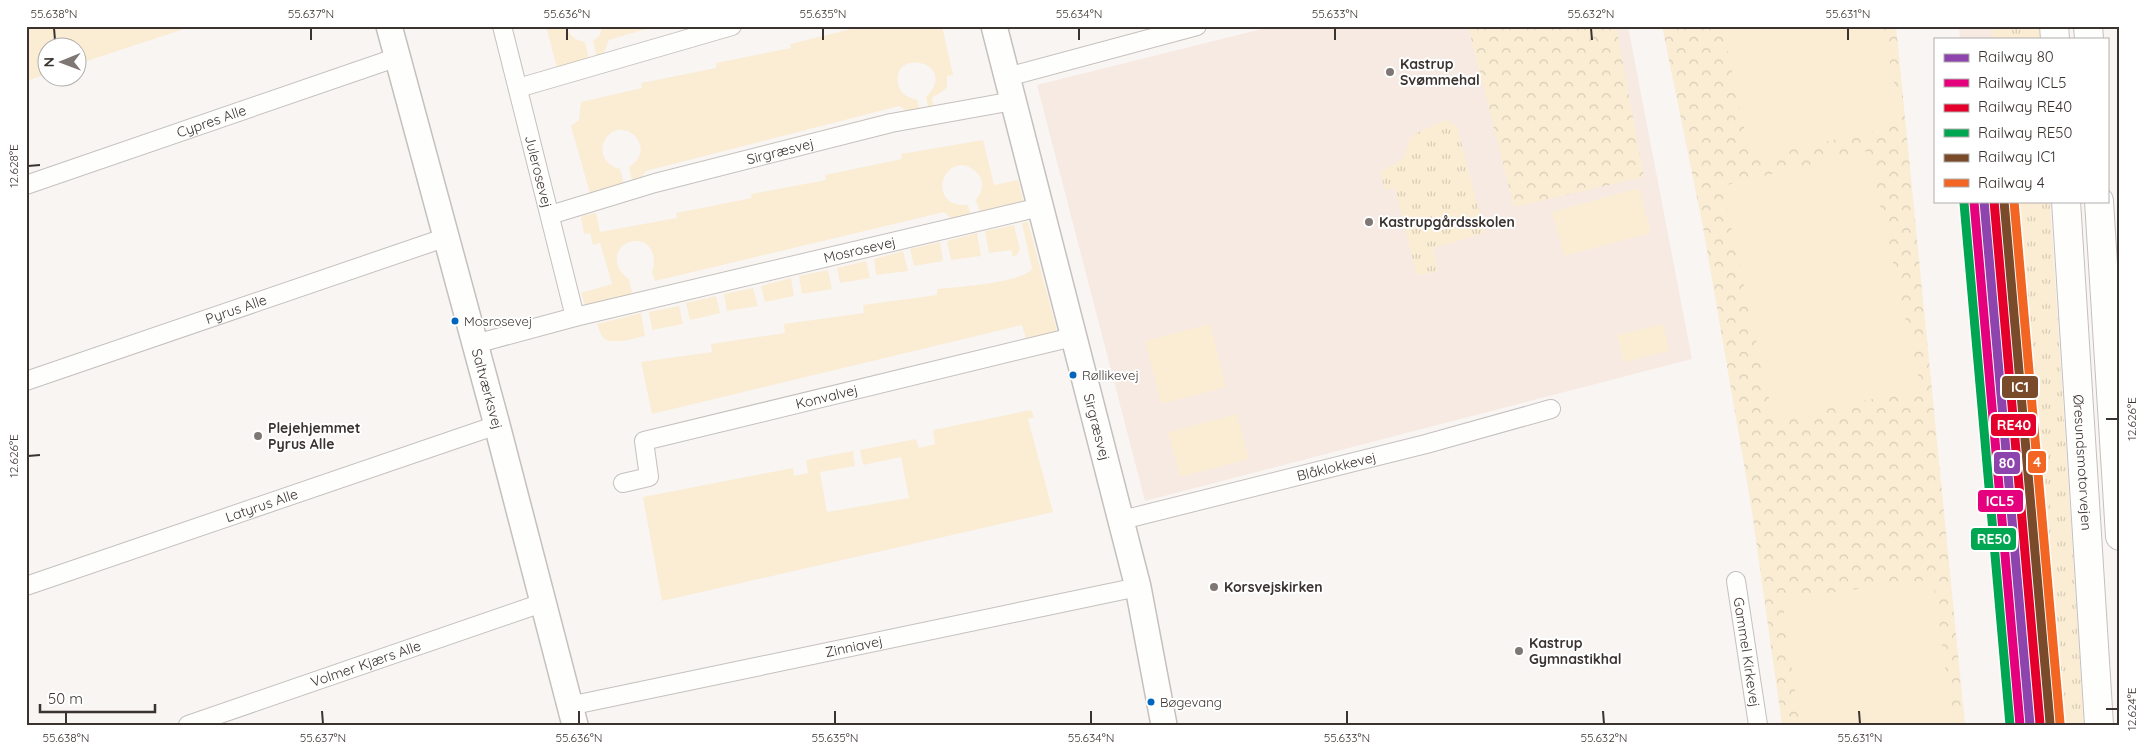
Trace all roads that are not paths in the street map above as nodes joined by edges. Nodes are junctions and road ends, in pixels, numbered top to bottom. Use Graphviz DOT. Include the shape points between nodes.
graph roads {
  1 [pos="389,26"];
  2 [pos="502,26"];
  3 [pos="732,26"];
  4 [pos="994,26"];
  5 [pos="1197,26"];
  6 [pos="398,57"];
  7 [pos="1007,77"];
  8 [pos="518,88"];
  9 [pos="1013,101"];
  10 [pos="26,185"];
  11 [pos="2066,202"];
  12 [pos="2099,202"];
  13 [pos="1040,207"];
  14 [pos="550,215"];
  15 [pos="447,237"];
  16 [pos="575,317"];
  17 [pos="1073,337"];
  18 [pos="475,344"];
  19 [pos="26,380"];
  20 [pos="1551,409"];
  21 [pos="496,425"];
  22 [pos="623,483"];
  23 [pos="1122,520"];
  24 [pos="2120,536"];
  25 [pos="1736,581"];
  26 [pos="26,586"];
  27 [pos="1138,587"];
  28 [pos="542,603"];
  29 [pos="572,715"];
  30 [pos="188,725"];
  31 [pos="1164,725"];
  32 [pos="1758,725"];
  33 [pos="2099,725"];
  1 -- 6 [label="street, Saltværksvej"];
  2 -- 8 [label="street, Julerosevej"];
  3 -- 8 [label="street"];
  4 -- 7 [label="street, Sirgræsvej"];
  5 -- 7 [label="street"];
  6 -- 10 [label="street, Cypres Alle"];
  6 -- 15 [label="street, Saltværksvej"];
  7 -- 9 [label="street, Sirgræsvej"];
  8 -- 14 [label="street, Julerosevej"];
  9 -- 13 [label="street, Sirgræsvej"];
  9 -- 14 [label="street, Sirgræsvej" via="891,123 655,183"];
  11 -- 33 [label="highway, Øresundsmotorvejen"];
  12 -- 24 [label="highway"];
  13 -- 16 [label="street, Mosrosevej"];
  13 -- 17 [label="street, Sirgræsvej"];
  14 -- 16 [label="street, Julerosevej"];
  15 -- 18 [label="street, Saltværksvej"];
  15 -- 19 [label="street, Pyrus Alle"];
  16 -- 18 [label="street, Mosrosevej"];
  17 -- 22 [label="street, Konvalvej" via="644,441 649,477"];
  17 -- 23 [label="street, Sirgræsvej"];
  18 -- 21 [label="street, Saltværksvej"];
  20 -- 23 [label="street, Blåklokkevej" via="1426,444"];
  21 -- 26 [label="street, Latyrus Alle"];
  21 -- 28 [label="street, Saltværksvej"];
  23 -- 27 [label="street, Sirgræsvej"];
  25 -- 32 [label="street, Gammel Kirkevej"];
  27 -- 29 [label="street, Zinniavej"];
  27 -- 31 [label="street, Sirgræsvej"];
  28 -- 29 [label="street, Saltværksvej"];
  28 -- 30 [label="street, Volmer Kjærs Alle"];
}
